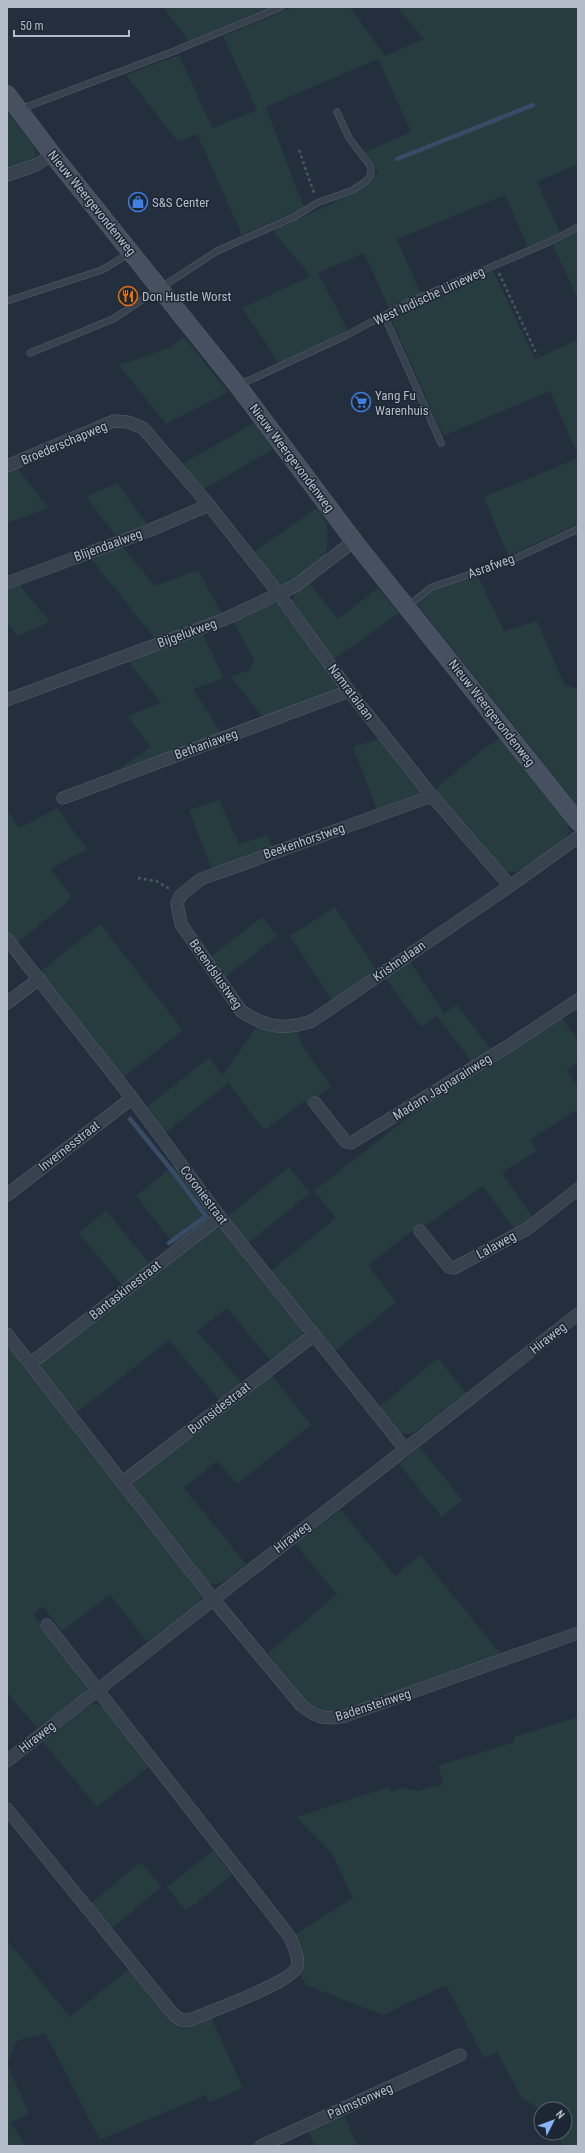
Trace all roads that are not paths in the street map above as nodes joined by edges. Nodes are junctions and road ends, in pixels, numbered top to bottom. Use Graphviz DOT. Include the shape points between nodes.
graph roads {
  1 [pos="281,7"];
  2 [pos="7,94"];
  3 [pos="20,110"];
  4 [pos="337,112"];
  5 [pos="52,154"];
  6 [pos="7,175"];
  7 [pos="578,227"];
  8 [pos="131,253"];
  9 [pos="160,288"];
  10 [pos="7,301"];
  11 [pos="384,315"];
  12 [pos="30,353"];
  13 [pos="238,386"];
  14 [pos="143,428"];
  15 [pos="441,442"];
  16 [pos="7,466"];
  17 [pos="209,505"];
  18 [pos="578,529"];
  19 [pos="354,541"];
  20 [pos="7,583"];
  21 [pos="279,594"];
  22 [pos="407,607"];
  23 [pos="349,691"];
  24 [pos="7,700"];
  25 [pos="432,796"];
  26 [pos="63,798"];
  27 [pos="578,822"];
  28 [pos="578,837"];
  29 [pos="510,886"];
  30 [pos="181,895"];
  31 [pos="7,939"];
  32 [pos="38,979"];
  33 [pos="578,1000"];
  34 [pos="7,1003"];
  35 [pos="285,1027"];
  36 [pos="132,1098"];
  37 [pos="315,1103"];
  38 [pos="578,1189"];
  39 [pos="7,1195"];
  40 [pos="220,1217"];
  41 [pos="420,1231"];
  42 [pos="578,1314"];
  43 [pos="7,1334"];
  44 [pos="314,1335"];
  45 [pos="30,1364"];
  46 [pos="405,1449"];
  47 [pos="123,1482"];
  48 [pos="213,1598"];
  49 [pos="47,1625"];
  50 [pos="578,1633"];
  51 [pos="98,1690"];
  52 [pos="7,1761"];
  53 [pos="7,1809"];
  54 [pos="460,2056"];
  55 [pos="261,2146"];
  1 -- 3 [label="lane"];
  2 -- 3 [label="street, Nieuw Weergevondenweg"];
  3 -- 5 [label="street, Nieuw Weergevondenweg"];
  4 -- 9 [label="lane" via="349,138 371,167 371,174 365,182 353,190 317,203 294,217 217,251"];
  5 -- 6 [label="street" via="36,165"];
  5 -- 8 [label="street, Nieuw Weergevondenweg"];
  7 -- 11 [label="lane, West Indische Limeweg"];
  8 -- 9 [label="street, Nieuw Weergevondenweg"];
  8 -- 10 [label="lane" via="102,270"];
  9 -- 12 [label="lane" via="112,319"];
  9 -- 13 [label="street, Nieuw Weergevondenweg"];
  11 -- 13 [label="lane, West Indische Limeweg" via="346,336"];
  11 -- 15 [label="lane"];
  13 -- 19 [label="street, Nieuw Weergevondenweg"];
  14 -- 16 [label="street, Broederschapweg" via="128,422 114,421"];
  14 -- 17 [label="street, Namratalaan"];
  17 -- 20 [label="street, Blijendaalweg"];
  17 -- 21 [label="street, Namratalaan"];
  18 -- 22 [label="lane, Asrafweg" via="507,562 432,587"];
  19 -- 21 [label="street, Bijgelukweg" via="295,586"];
  19 -- 22 [label="street, Nieuw Weergevondenweg"];
  21 -- 23 [label="street, Namratalaan"];
  21 -- 24 [label="street, Bijgelukweg" via="225,619"];
  22 -- 27 [label="street, Nieuw Weergevondenweg"];
  23 -- 25 [label="street, Namratalaan"];
  23 -- 26 [label="street, Bethaniaweg"];
  25 -- 29 [label="street, Namratalaan"];
  25 -- 30 [label="street, Beekenhorstweg" via="207,877"];
  28 -- 29 [label="street"];
  29 -- 35 [label="street, Krishnalaan" via="324,1015 312,1021"];
  30 -- 35 [label="street, Berendslustweg" via="177,903 181,924 241,1011 254,1020"];
  31 -- 32 [label="street, Coroniestraat"];
  32 -- 34 [label="street"];
  32 -- 36 [label="street, Coroniestraat"];
  33 -- 37 [label="street, Madam Jagnarainweg" via="351,1144 346,1142"];
  36 -- 39 [label="street, Invernesstraat"];
  36 -- 40 [label="street, Coroniestraat"];
  38 -- 41 [label="street, Lalaweg" via="527,1229 454,1268 450,1267"];
  40 -- 44 [label="street, Coroniestraat"];
  40 -- 45 [label="street, Bantaskinestraat"];
  42 -- 46 [label="street, Hiraweg"];
  43 -- 45 [label="street, Badensteinweg"];
  44 -- 46 [label="street, Coroniestraat"];
  44 -- 47 [label="street, Burnsidestraat"];
  45 -- 47 [label="street, Badensteinweg"];
  46 -- 48 [label="street, Hiraweg"];
  47 -- 48 [label="street, Badensteinweg"];
  48 -- 50 [label="street, Badensteinweg" via="300,1705 312,1714 328,1719 345,1716"];
  48 -- 51 [label="street, Hiraweg"];
  49 -- 51 [label="street"];
  51 -- 52 [label="street, Hiraweg"];
  51 -- 53 [label="street" via="290,1937 297,1967 292,1974 268,1988 190,2020 181,2020 173,2014"];
  54 -- 55 [label="street, Palmstonweg"];
}
